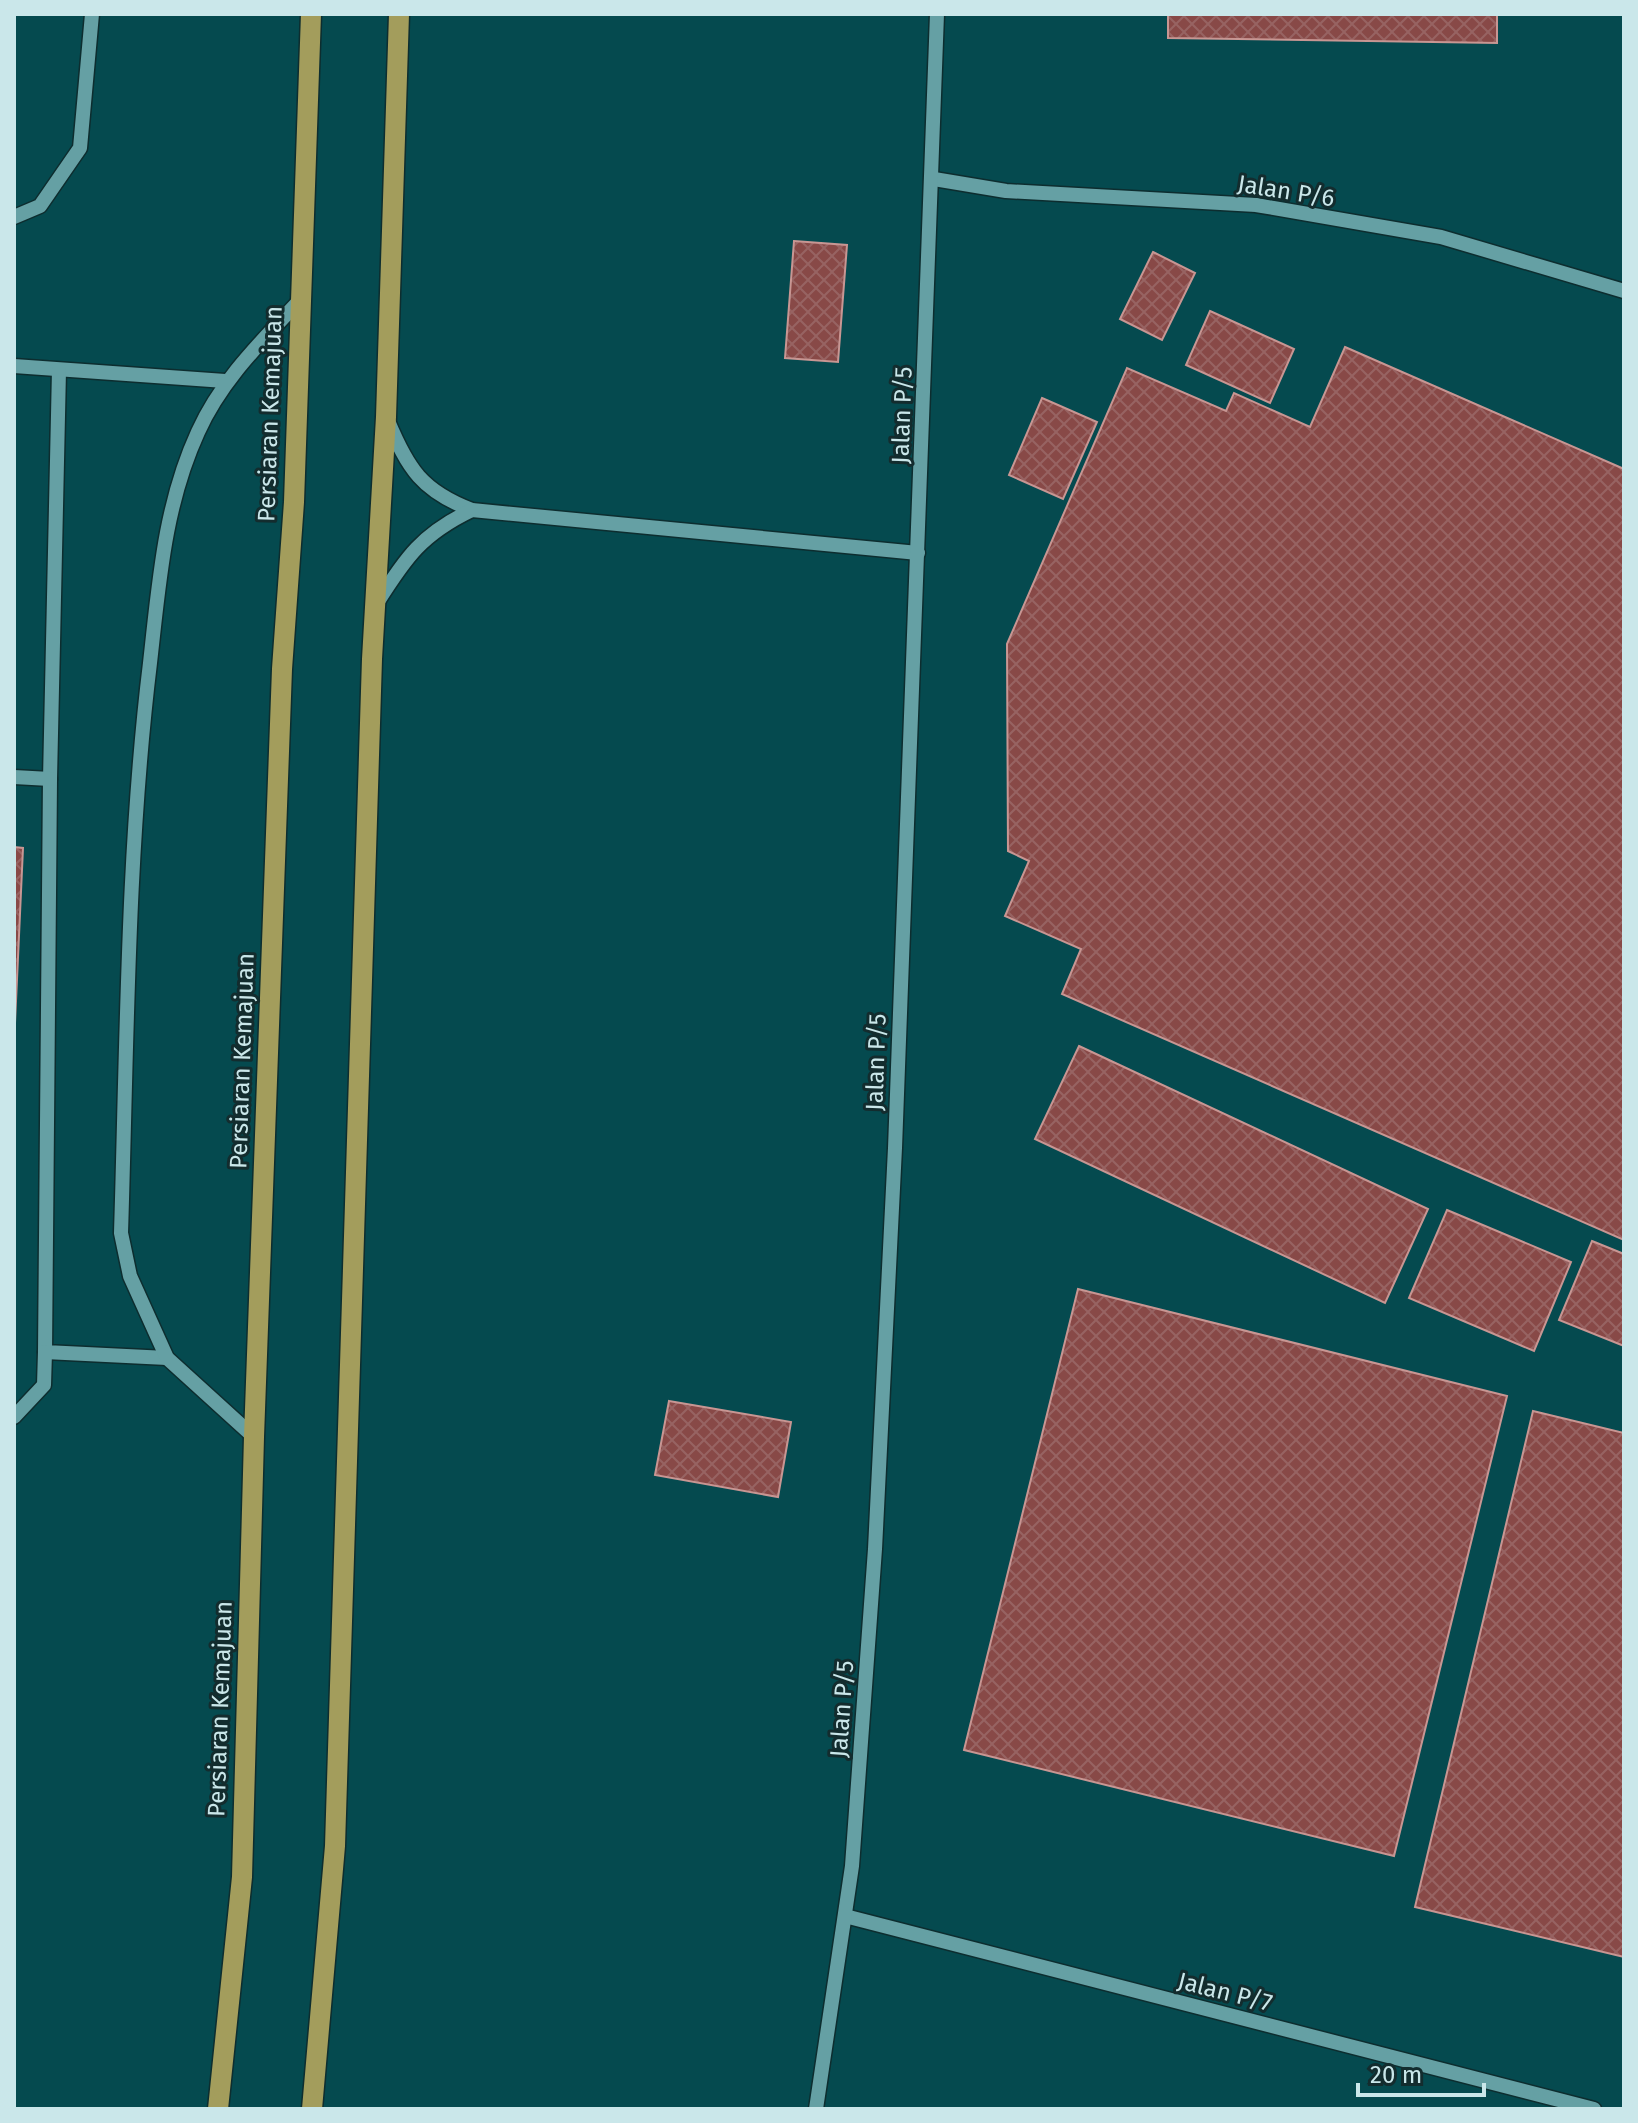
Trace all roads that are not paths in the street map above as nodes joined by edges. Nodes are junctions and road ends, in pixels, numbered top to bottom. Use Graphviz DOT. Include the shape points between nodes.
graph roads {
  1 [pos="92,14"];
  2 [pos="311,14"];
  3 [pos="399,14"];
  4 [pos="937,14"];
  5 [pos="934,179"];
  6 [pos="14,217"];
  7 [pos="1624,291"];
  8 [pos="301,299"];
  9 [pos="14,366"];
  10 [pos="59,370"];
  11 [pos="225,381"];
  12 [pos="386,417"];
  13 [pos="472,510"];
  14 [pos="918,553"];
  15 [pos="375,607"];
  16 [pos="14,777"];
  17 [pos="50,779"];
  18 [pos="45,1352"];
  19 [pos="167,1358"];
  20 [pos="14,1417"];
  21 [pos="254,1437"];
  22 [pos="845,1916"];
  23 [pos="218,2109"];
  24 [pos="312,2109"];
  25 [pos="816,2109"];
  26 [pos="1594,2109"];
  1 -- 6 [label="street" via="80,148 40,206"];
  2 -- 8 [label="main road, Persiaran Kemajuan"];
  3 -- 12 [label="main road"];
  4 -- 5 [label="street, Jalan P/5"];
  5 -- 7 [label="street, Jalan P/6" via="1006,191 1256,205 1441,237"];
  5 -- 14 [label="street, Jalan P/5"];
  8 -- 11 [label="street"];
  8 -- 21 [label="main road, Persiaran Kemajuan"];
  9 -- 10 [label="street"];
  10 -- 11 [label="street"];
  10 -- 17 [label="street"];
  11 -- 19 [label="street" via="179,478 165,532 136,781 121,1233 130,1276"];
  12 -- 13 [label="street" via="421,481"];
  12 -- 15 [label="main road"];
  13 -- 14 [label="street"];
  13 -- 15 [label="street" via="429,533"];
  14 -- 22 [label="street, Jalan P/5" via="875,1549"];
  15 -- 24 [label="main road" via="335,1846"];
  16 -- 17 [label="street"];
  17 -- 18 [label="street"];
  18 -- 19 [label="street"];
  18 -- 20 [label="street" via="44,1385"];
  19 -- 21 [label="street"];
  21 -- 23 [label="main road, Persiaran Kemajuan" via="242,1877"];
  22 -- 25 [label="street, Jalan P/5"];
  22 -- 26 [label="street, Jalan P/7"];
}
